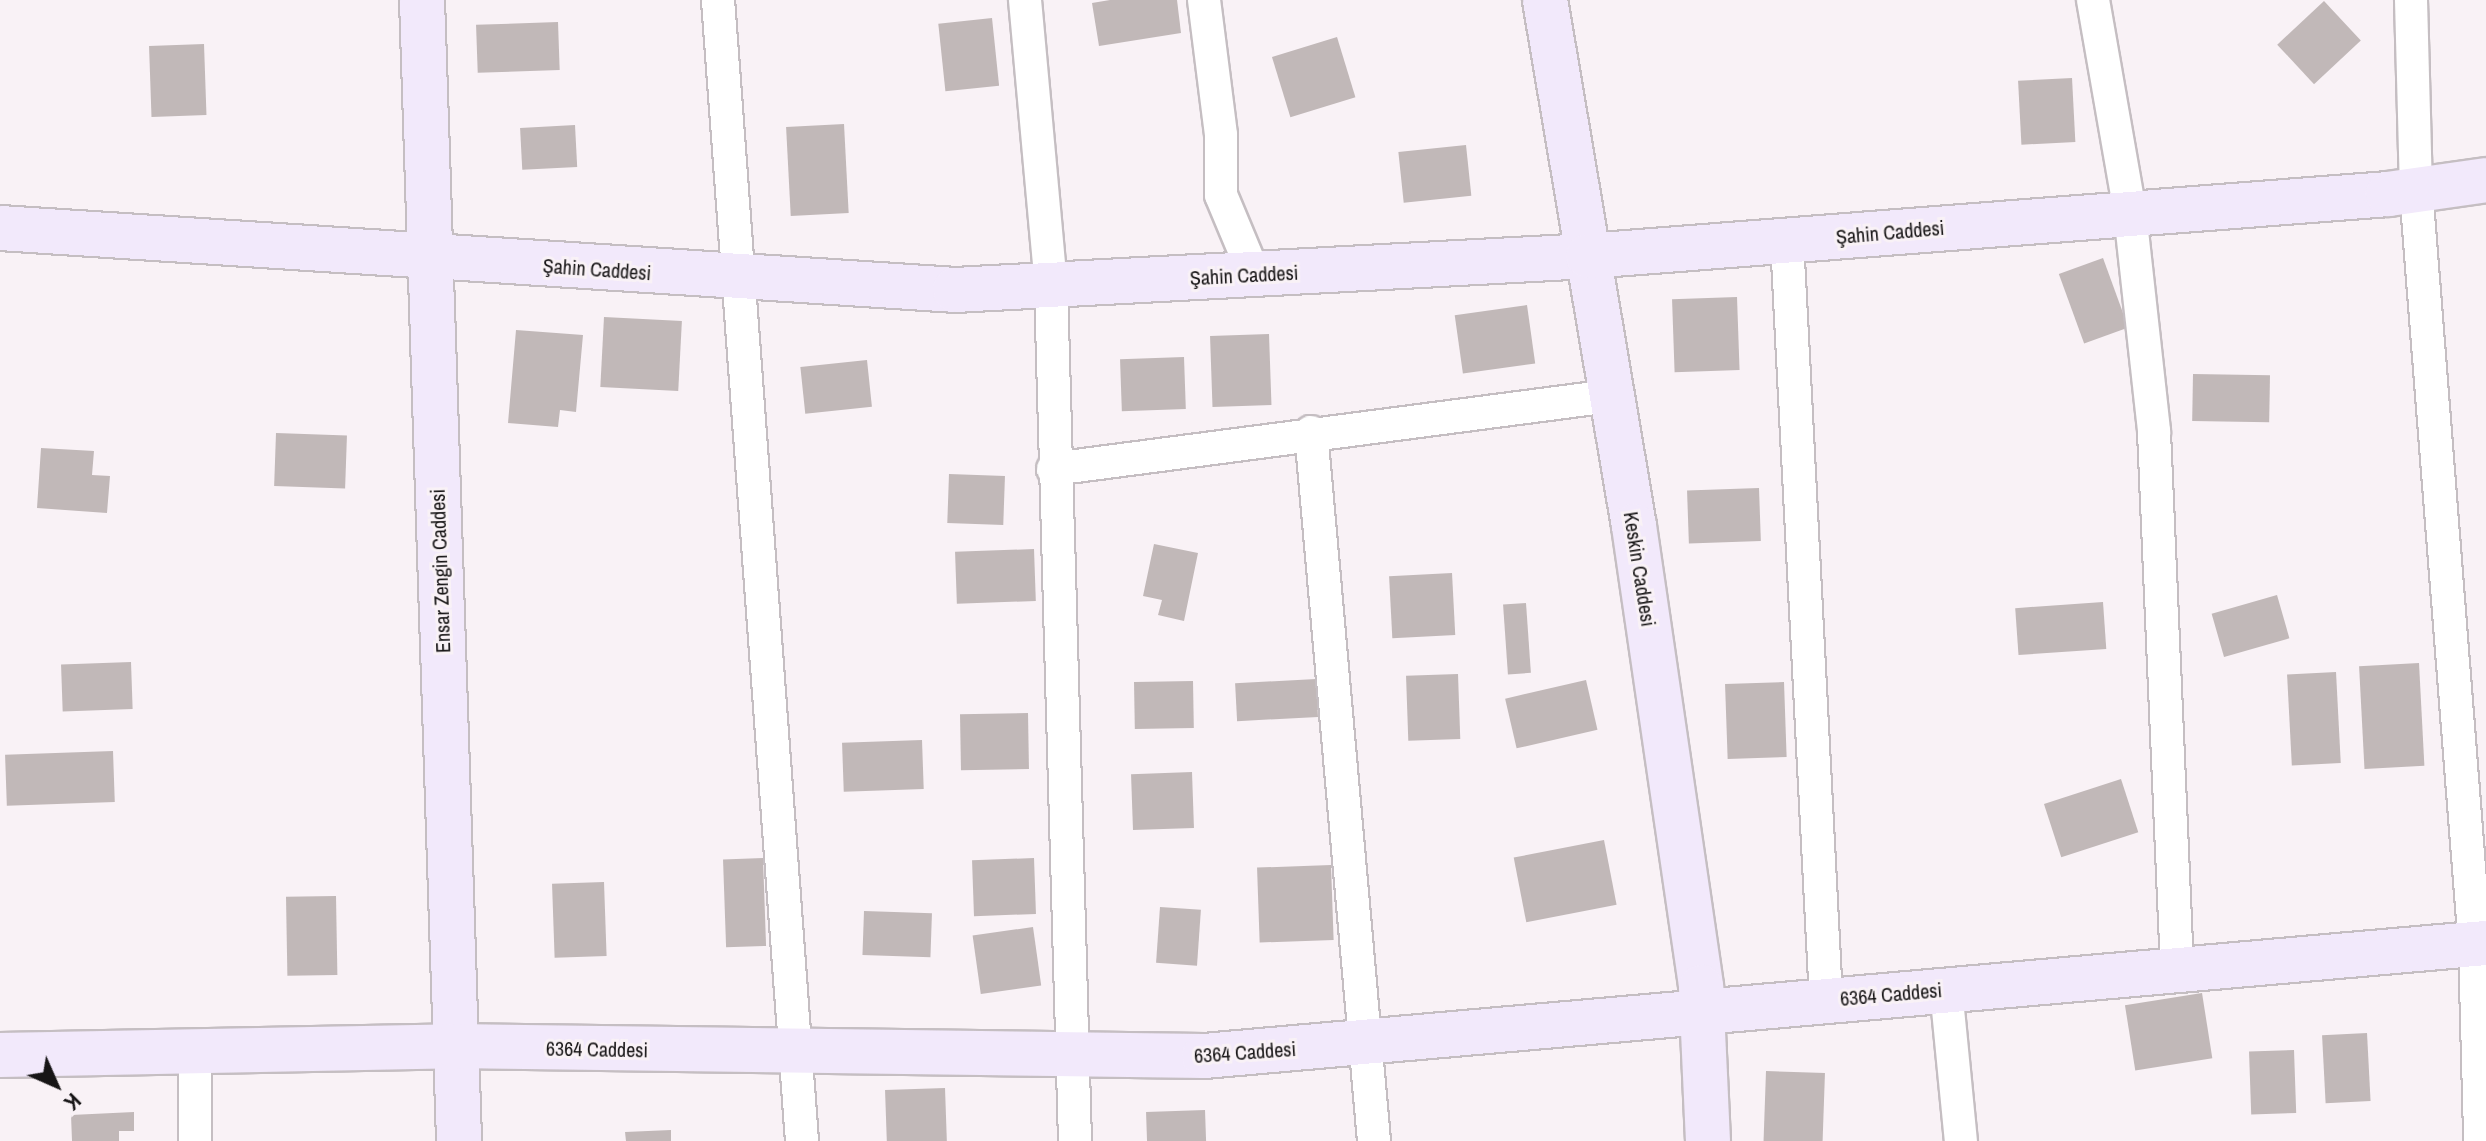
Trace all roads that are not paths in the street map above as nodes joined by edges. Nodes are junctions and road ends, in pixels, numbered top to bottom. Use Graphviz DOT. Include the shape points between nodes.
graph roads {
  1 [pos="422,0"];
  2 [pos="718,0"];
  3 [pos="1025,0"];
  4 [pos="1204,0"];
  5 [pos="1545,0"];
  6 [pos="2093,0"];
  7 [pos="2411,0"];
  8 [pos="2486,180"];
  9 [pos="2416,190"];
  10 [pos="2130,213"];
  11 [pos="0,228"];
  12 [pos="1787,240"];
  13 [pos="1588,256"];
  14 [pos="430,258"];
  15 [pos="1254,274"];
  16 [pos="740,278"];
  17 [pos="1051,287"];
  18 [pos="1610,396"];
  19 [pos="1311,432"];
  20 [pos="1053,469"];
  21 [pos="2480,944"];
  22 [pos="2177,968"];
  23 [pos="1946,989"];
  24 [pos="1826,1000"];
  25 [pos="1702,1011"];
  26 [pos="1366,1042"];
  27 [pos="455,1046"];
  28 [pos="195,1052"];
  29 [pos="796,1052"];
  30 [pos="0,1055"];
  31 [pos="1070,1055"];
  32 [pos="195,1141"];
  33 [pos="459,1141"];
  34 [pos="802,1141"];
  35 [pos="1075,1141"];
  36 [pos="1374,1141"];
  37 [pos="1708,1141"];
  38 [pos="1961,1141"];
  39 [pos="2480,1141"];
  1 -- 14 [label="street, Ensar Zengin Caddesi"];
  2 -- 16 [label="street"];
  3 -- 17 [label="street"];
  4 -- 15 [label="street" via="1221,135 1221,195"];
  5 -- 13 [label="street, Keskin Caddesi"];
  6 -- 10 [label="street"];
  7 -- 9 [label="street"];
  8 -- 9 [label="street, Şahin Caddesi"];
  9 -- 10 [label="street, Şahin Caddesi"];
  9 -- 21 [label="street"];
  10 -- 12 [label="street, Şahin Caddesi"];
  10 -- 22 [label="street" via="2154,432"];
  11 -- 14 [label="street, Şahin Caddesi"];
  12 -- 13 [label="street, Şahin Caddesi"];
  12 -- 24 [label="street"];
  13 -- 15 [label="street, Şahin Caddesi"];
  13 -- 18 [label="street, Keskin Caddesi"];
  14 -- 16 [label="street, Şahin Caddesi"];
  14 -- 27 [label="street, Ensar Zengin Caddesi"];
  15 -- 17 [label="street, Şahin Caddesi"];
  16 -- 17 [label="street, Şahin Caddesi" via="955,290"];
  16 -- 29 [label="street"];
  17 -- 20 [label="street"];
  18 -- 19 [label="street"];
  18 -- 25 [label="street, Keskin Caddesi" via="1634,526"];
  19 -- 20 [label="street"];
  19 -- 26 [label="street"];
  20 -- 31 [label="street"];
  21 -- 22 [label="street, 6364 Caddesi"];
  21 -- 39 [label="street"];
  22 -- 23 [label="street, 6364 Caddesi"];
  23 -- 24 [label="street, 6364 Caddesi"];
  23 -- 38 [label="street"];
  24 -- 25 [label="street, 6364 Caddesi"];
  25 -- 26 [label="street, 6364 Caddesi"];
  25 -- 37 [label="street, Keskin Caddesi"];
  26 -- 31 [label="street, 6364 Caddesi" via="1204,1056"];
  26 -- 36 [label="street"];
  27 -- 28 [label="street, 6364 Caddesi"];
  27 -- 29 [label="street, 6364 Caddesi"];
  27 -- 33 [label="street, Ensar Zengin Caddesi"];
  28 -- 30 [label="street, 6364 Caddesi"];
  28 -- 32 [label="street"];
  29 -- 31 [label="street, 6364 Caddesi"];
  29 -- 34 [label="street"];
  31 -- 35 [label="street"];
}
